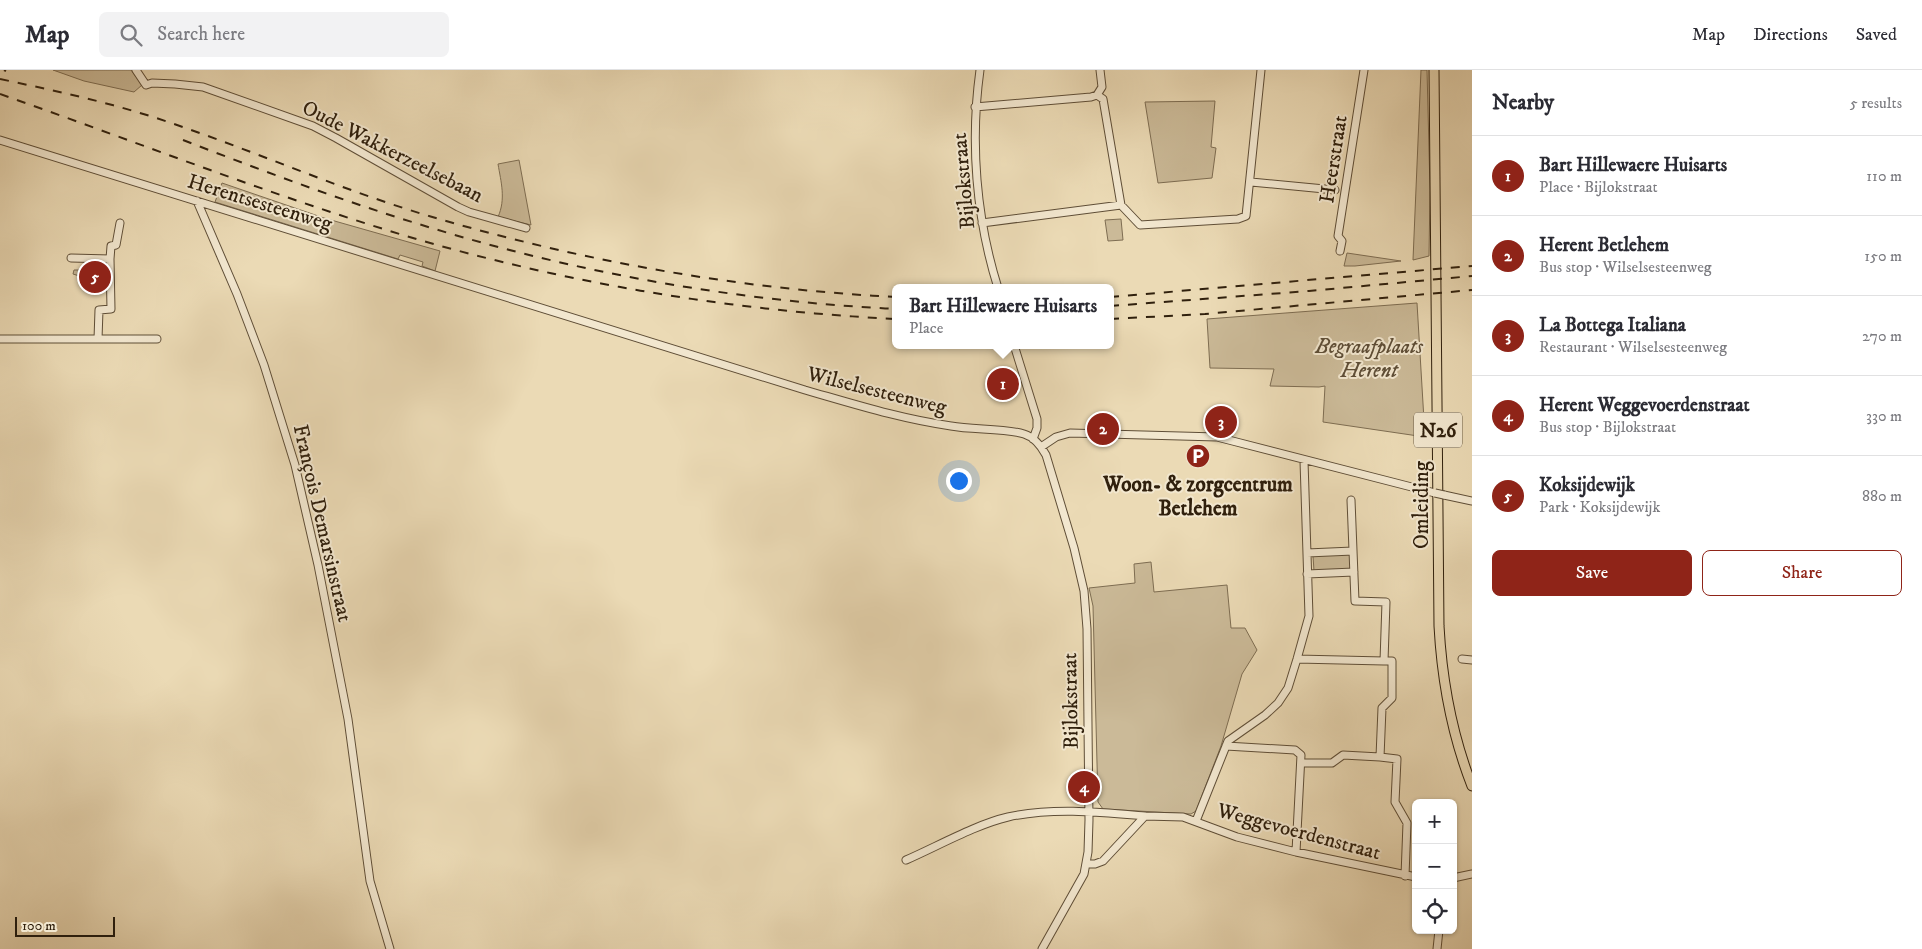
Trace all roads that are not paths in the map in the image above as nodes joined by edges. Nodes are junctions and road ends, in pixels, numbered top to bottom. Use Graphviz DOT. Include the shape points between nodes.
graph roads {
  1 [pos="136,70"];
  2 [pos="980,70"];
  3 [pos="1100,70"];
  4 [pos="1261,70"];
  5 [pos="1364,70"];
  6 [pos="1434,70"];
  7 [pos="1440,70"];
  8 [pos="1098,95"];
  9 [pos="975,107"];
  10 [pos="0,140"];
  11 [pos="1250,182"];
  12 [pos="1335,190"];
  13 [pos="197,201"];
  14 [pos="1121,205"];
  15 [pos="120,223"];
  16 [pos="982,223"];
  17 [pos="526,228"];
  18 [pos="1340,251"];
  19 [pos="71,258"];
  20 [pos="110,259"];
  21 [pos="997,284"];
  22 [pos="510,299"];
  23 [pos="0,339"];
  24 [pos="98,339"];
  25 [pos="157,339"];
  26 [pos="1015,349"];
  27 [pos="1033,439"];
  28 [pos="1041,447"];
  29 [pos="1304,460"];
  30 [pos="1351,500"];
  31 [pos="1472,501"];
  32 [pos="1353,551"];
  33 [pos="1307,553"];
  34 [pos="1354,572"];
  35 [pos="1308,574"];
  36 [pos="1297,659"];
  37 [pos="1462,660"];
  38 [pos="1472,660"];
  39 [pos="1384,661"];
  40 [pos="1226,746"];
  41 [pos="1380,757"];
  42 [pos="1302,763"];
  43 [pos="1472,769"];
  44 [pos="1472,786"];
  45 [pos="1088,810"];
  46 [pos="1145,816"];
  47 [pos="1196,821"];
  48 [pos="1296,852"];
  49 [pos="906,860"];
  50 [pos="1087,864"];
  51 [pos="1472,874"];
  52 [pos="1405,876"];
  53 [pos="1412,877"];
  54 [pos="1457,877"];
  55 [pos="1439,934"];
  56 [pos="390,949"];
  57 [pos="1042,949"];
  58 [pos="1437,949"];
  1 -- 17 [label="street, Oude Wakkerzeelsebaan" via="146,85 203,87 313,126 458,207"];
  2 -- 9 [label="street, Bijlokstraat"];
  3 -- 8 [label="street" via="1102,87"];
  4 -- 11 [label="street"];
  5 -- 18 [label="street, Heerstraat" via="1338,236 1342,240"];
  6 -- 44 [label="main road, Omleiding / N26" via="1439,626 1443,676 1451,717"];
  7 -- 43 [label="main road, Omleiding / N26" via="1443,626 1452,695"];
  8 -- 9 [label="street"];
  8 -- 14 [label="street" via="1103,99"];
  9 -- 16 [label="street, Bijlokstraat"];
  10 -- 13 [label="street, Herentsesteenweg"];
  11 -- 12 [label="street"];
  11 -- 14 [label="street" via="1246,216 1238,218 1140,225"];
  13 -- 22 [label="street, Herentsesteenweg"];
  13 -- 56 [label="street, François Demarsinstraat" via="264,365 295,465 348,719 374,898"];
  14 -- 16 [label="street"];
  15 -- 20 [label="street" via="116,245 111,246"];
  16 -- 21 [label="street, Bijlokstraat"];
  19 -- 20 [label="street"];
  20 -- 24 [label="street" via="111,309 99,310"];
  22 -- 27 [label="street, Wilselsesteenweg" via="898,417 953,427 1017,433"];
  23 -- 24 [label="street"];
  24 -- 25 [label="street"];
  26 -- 27 [label="street" via="1037,418"];
  27 -- 28 [label="street, Wilselsesteenweg"];
  28 -- 29 [label="street" via="1070,433 1196,436 1233,440"];
  28 -- 45 [label="street, Bijlokstraat" via="1070,534 1084,591"];
  29 -- 31 [label="street, bridge"];
  29 -- 33 [label="street"];
  30 -- 32 [label="street"];
  32 -- 33 [label="street"];
  32 -- 34 [label="street"];
  33 -- 35 [label="street"];
  34 -- 35 [label="street"];
  34 -- 39 [label="street" via="1355,601 1386,602"];
  35 -- 36 [label="street" via="1308,616"];
  36 -- 39 [label="street"];
  36 -- 40 [label="street" via="1288,688 1278,703 1228,741"];
  37 -- 38 [label="street"];
  39 -- 41 [label="street" via="1392,661 1392,698 1382,708"];
  40 -- 42 [label="street" via="1295,750 1301,755"];
  40 -- 47 [label="street"];
  41 -- 42 [label="street" via="1343,756 1332,764"];
  41 -- 52 [label="street" via="1396,759 1395,802 1407,823"];
  42 -- 48 [label="street"];
  45 -- 46 [label="street, Weggevoerdenstraat"];
  45 -- 49 [label="street, Weggevoerdenstraat" via="1008,817 989,822"];
  45 -- 50 [label="street, Bijlokstraat"];
  46 -- 47 [label="street, Weggevoerdenstraat" via="1183,817"];
  46 -- 50 [label="street" via="1103,861"];
  47 -- 48 [label="street, Weggevoerdenstraat" via="1236,837"];
  48 -- 52 [label="street, Weggevoerdenstraat"];
  50 -- 57 [label="street, Bijlokstraat" via="1080,883"];
  51 -- 54 [label="street"];
  52 -- 53 [label="street, Weggevoerdenstraat"];
  55 -- 58 [label="street"];
}
